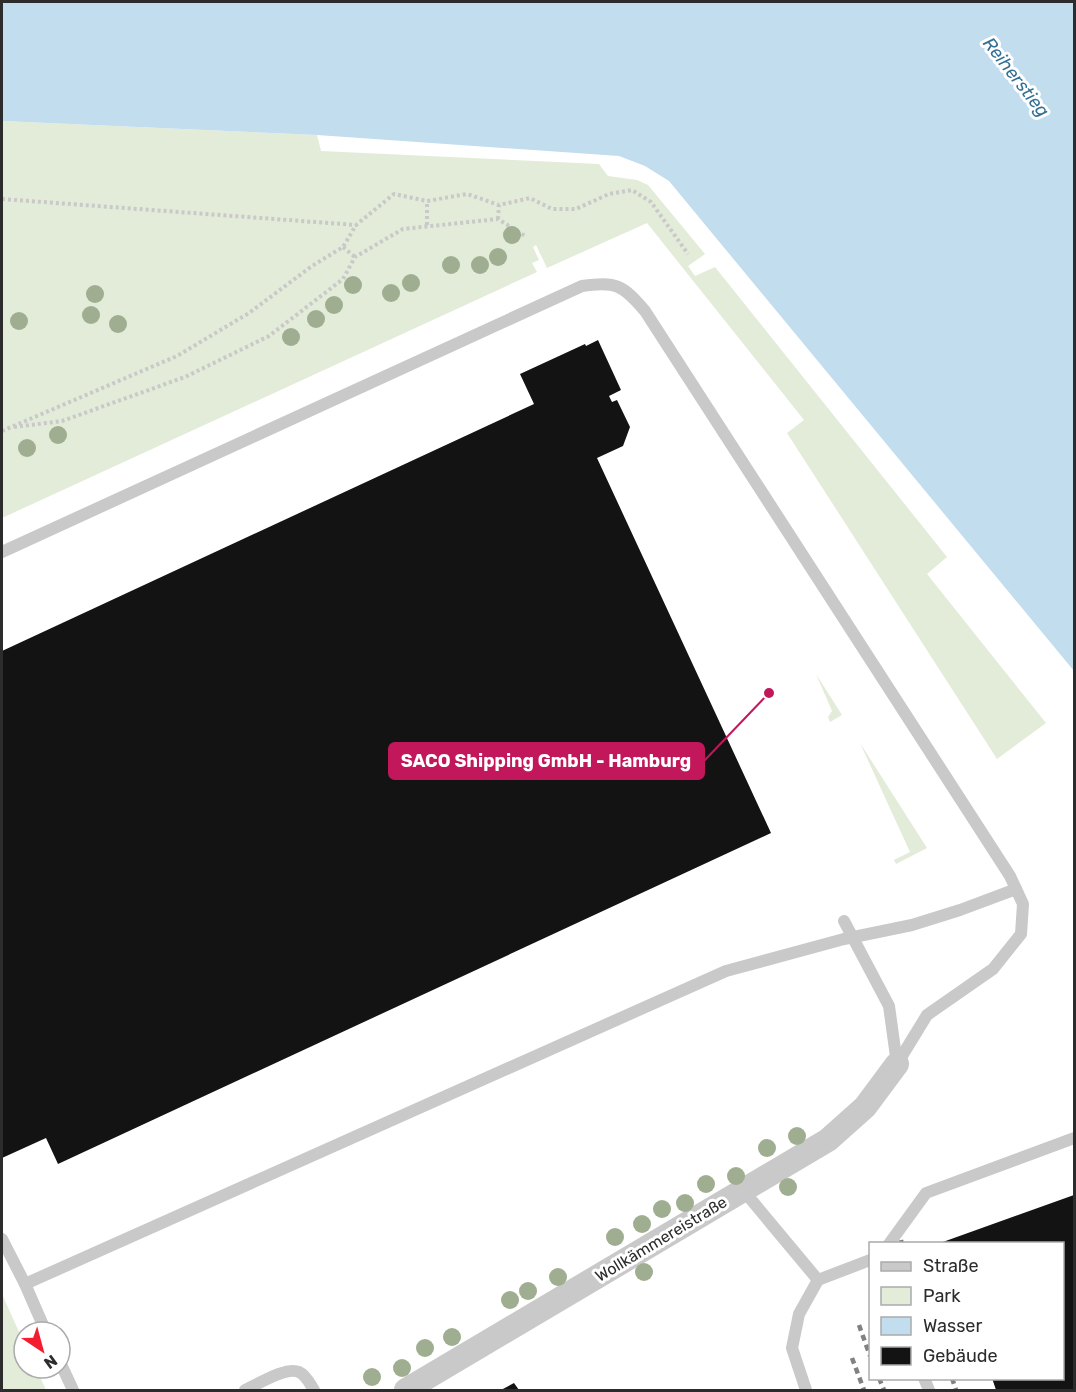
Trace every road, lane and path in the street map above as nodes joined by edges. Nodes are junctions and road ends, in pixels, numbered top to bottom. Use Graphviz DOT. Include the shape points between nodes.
graph roads {
  1 [pos="2,199"];
  2 [pos="427,201"];
  3 [pos="499,205"];
  4 [pos="498,219"];
  5 [pos="356,225"];
  6 [pos="427,225"];
  7 [pos="525,236"];
  8 [pos="343,247"];
  9 [pos="688,254"];
  10 [pos="355,257"];
  11 [pos="14,428"];
  12 [pos="2,431"];
  13 [pos="2,552"];
  14 [pos="1016,889"];
  15 [pos="844,921"];
  16 [pos="853,938"];
  17 [pos="897,1064"];
  18 [pos="1074,1138"];
  19 [pos="743,1190"];
  20 [pos="2,1239"];
  21 [pos="890,1242"];
  22 [pos="869,1260"];
  23 [pos="818,1280"];
  24 [pos="25,1284"];
  25 [pos="41,1320"];
  26 [pos="245,1390"];
  27 [pos="314,1390"];
  28 [pos="406,1390"];
  29 [pos="806,1390"];
  1 -- 5 [label="path"];
  2 -- 3 [label="path" via="467,194"];
  2 -- 5 [label="path" via="394,194"];
  2 -- 6 [label="path"];
  3 -- 4 [label="path"];
  3 -- 9 [label="path" via="530,198 552,209 576,209 609,194 632,190 651,202"];
  4 -- 6 [label="path"];
  4 -- 7 [label="path"];
  5 -- 8 [label="path"];
  6 -- 10 [label="path" via="403,229"];
  8 -- 10 [label="path"];
  8 -- 11 [label="path" via="249,313 177,356"];
  10 -- 11 [label="path" via="343,279 269,336 185,377 62,421"];
  11 -- 12 [label="path"];
  13 -- 14 [label="lane" via="582,286 605,283 628,291 645,311"];
  14 -- 16 [label="lane" via="912,925"];
  14 -- 17 [label="lane" via="1023,904 1021,934 993,969 927,1015"];
  15 -- 16 [label="lane"];
  16 -- 17 [label="lane" via="889,1006"];
  16 -- 24 [label="lane" via="726,971"];
  17 -- 19 [label="street, Wollkämmereistraße" via="865,1107 828,1140"];
  18 -- 21 [label="lane" via="926,1193"];
  19 -- 23 [label="lane"];
  19 -- 28 [label="street, Wollkämmereistraße"];
  20 -- 24 [label="lane"];
  22 -- 23 [label="lane"];
  23 -- 29 [label="lane" via="799,1314 792,1348"];
  24 -- 25 [label="lane"];
  26 -- 27 [label="lane" via="290,1370 306,1377"];
}
